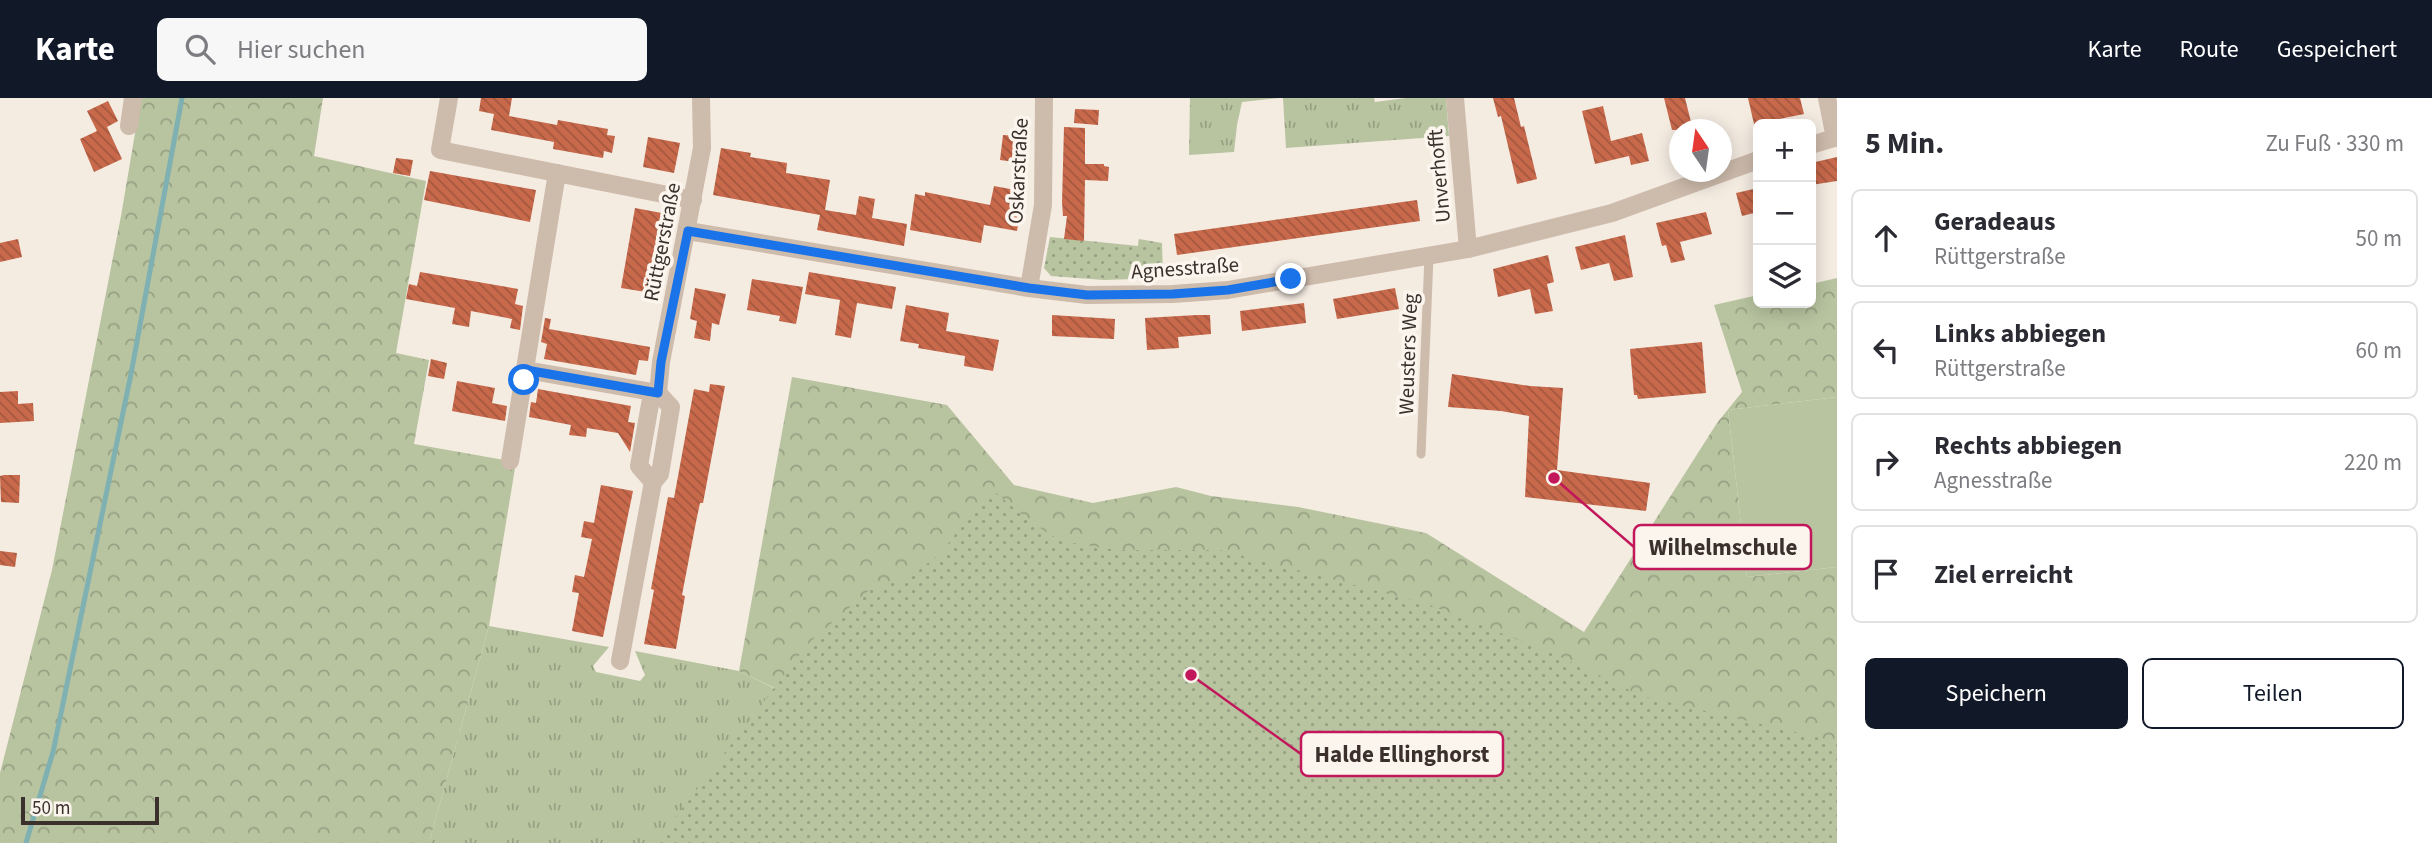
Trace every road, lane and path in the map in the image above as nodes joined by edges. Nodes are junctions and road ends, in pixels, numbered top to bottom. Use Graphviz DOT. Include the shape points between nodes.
graph roads {
  1 [pos="133,98"];
  2 [pos="449,98"];
  3 [pos="701,98"];
  4 [pos="1044,98"];
  5 [pos="1454,98"];
  6 [pos="1827,98"];
  7 [pos="129,126"];
  8 [pos="1836,137"];
  9 [pos="1816,143"];
  10 [pos="1753,162"];
  11 [pos="557,173"];
  12 [pos="693,200"];
  13 [pos="688,231"];
  14 [pos="1468,249"];
  15 [pos="1429,256"];
  16 [pos="1029,288"];
  17 [pos="526,370"];
  18 [pos="658,393"];
  19 [pos="1422,454"];
  20 [pos="510,461"];
  21 [pos="620,661"];
  1 -- 7 [label="street"];
  2 -- 11 [label="street" via="440,150"];
  3 -- 12 [label="street, Rüttgerstraße" via="702,148"];
  4 -- 16 [label="street, Oskarstraße" via="1043,205"];
  5 -- 14 [label="street, Unverhofft"];
  6 -- 8 [label="street"];
  8 -- 9 [label="street"];
  10 -- 14 [label="street, Agnesstraße" via="1612,213"];
  11 -- 12 [label="street"];
  11 -- 17 [label="street"];
  12 -- 13 [label="street, Rüttgerstraße"];
  13 -- 16 [label="street, Agnesstraße"];
  13 -- 18 [label="street, Rüttgerstraße"];
  14 -- 15 [label="street, Agnesstraße"];
  15 -- 16 [label="street, Agnesstraße" via="1228,290 1087,295"];
  15 -- 19 [label="lane, Weusters Weg"];
  17 -- 18 [label="street"];
  17 -- 20 [label="street"];
  18 -- 21 [label="street, Rüttgerstraße" via="671,407"];
}
